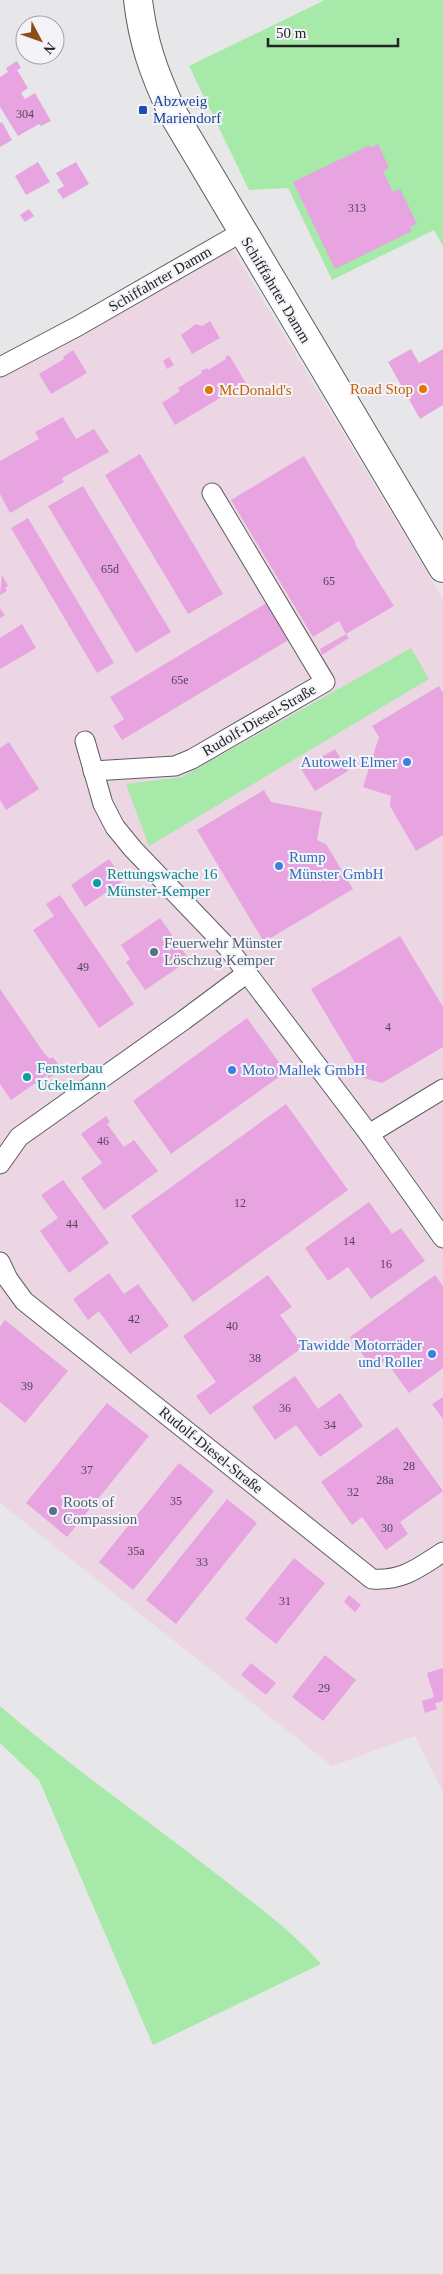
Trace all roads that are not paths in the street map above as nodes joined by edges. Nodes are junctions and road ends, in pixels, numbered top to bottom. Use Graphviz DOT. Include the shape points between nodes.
graph roads {
  1 [pos="138,0"];
  2 [pos="242,232"];
  3 [pos="0,367"];
  4 [pos="212,493"];
  5 [pos="443,568"];
  6 [pos="85,741"];
  7 [pos="93,772"];
  8 [pos="247,973"];
  9 [pos="443,1090"];
  10 [pos="369,1134"];
  11 [pos="0,1164"];
  12 [pos="443,1238"];
  13 [pos="0,1262"];
  14 [pos="443,1552"];
  1 -- 2 [label="main road, Schifffahrter Damm" via="142,32 155,76 172,112"];
  2 -- 3 [label="street, Schiffahrter Damm"];
  2 -- 5 [label="main road, Schifffahrter Damm"];
  4 -- 7 [label="street, Rudolf-Diesel-Straße" via="325,682 175,766"];
  6 -- 7 [label="street"];
  7 -- 8 [label="street" via="103,804 115,826 228,948"];
  8 -- 10 [label="street"];
  8 -- 11 [label="street" via="19,1137"];
  9 -- 10 [label="street"];
  10 -- 12 [label="street"];
  13 -- 14 [label="street, Rudolf-Diesel-Straße" via="24,1302 372,1579 389,1580 412,1572"];
}
